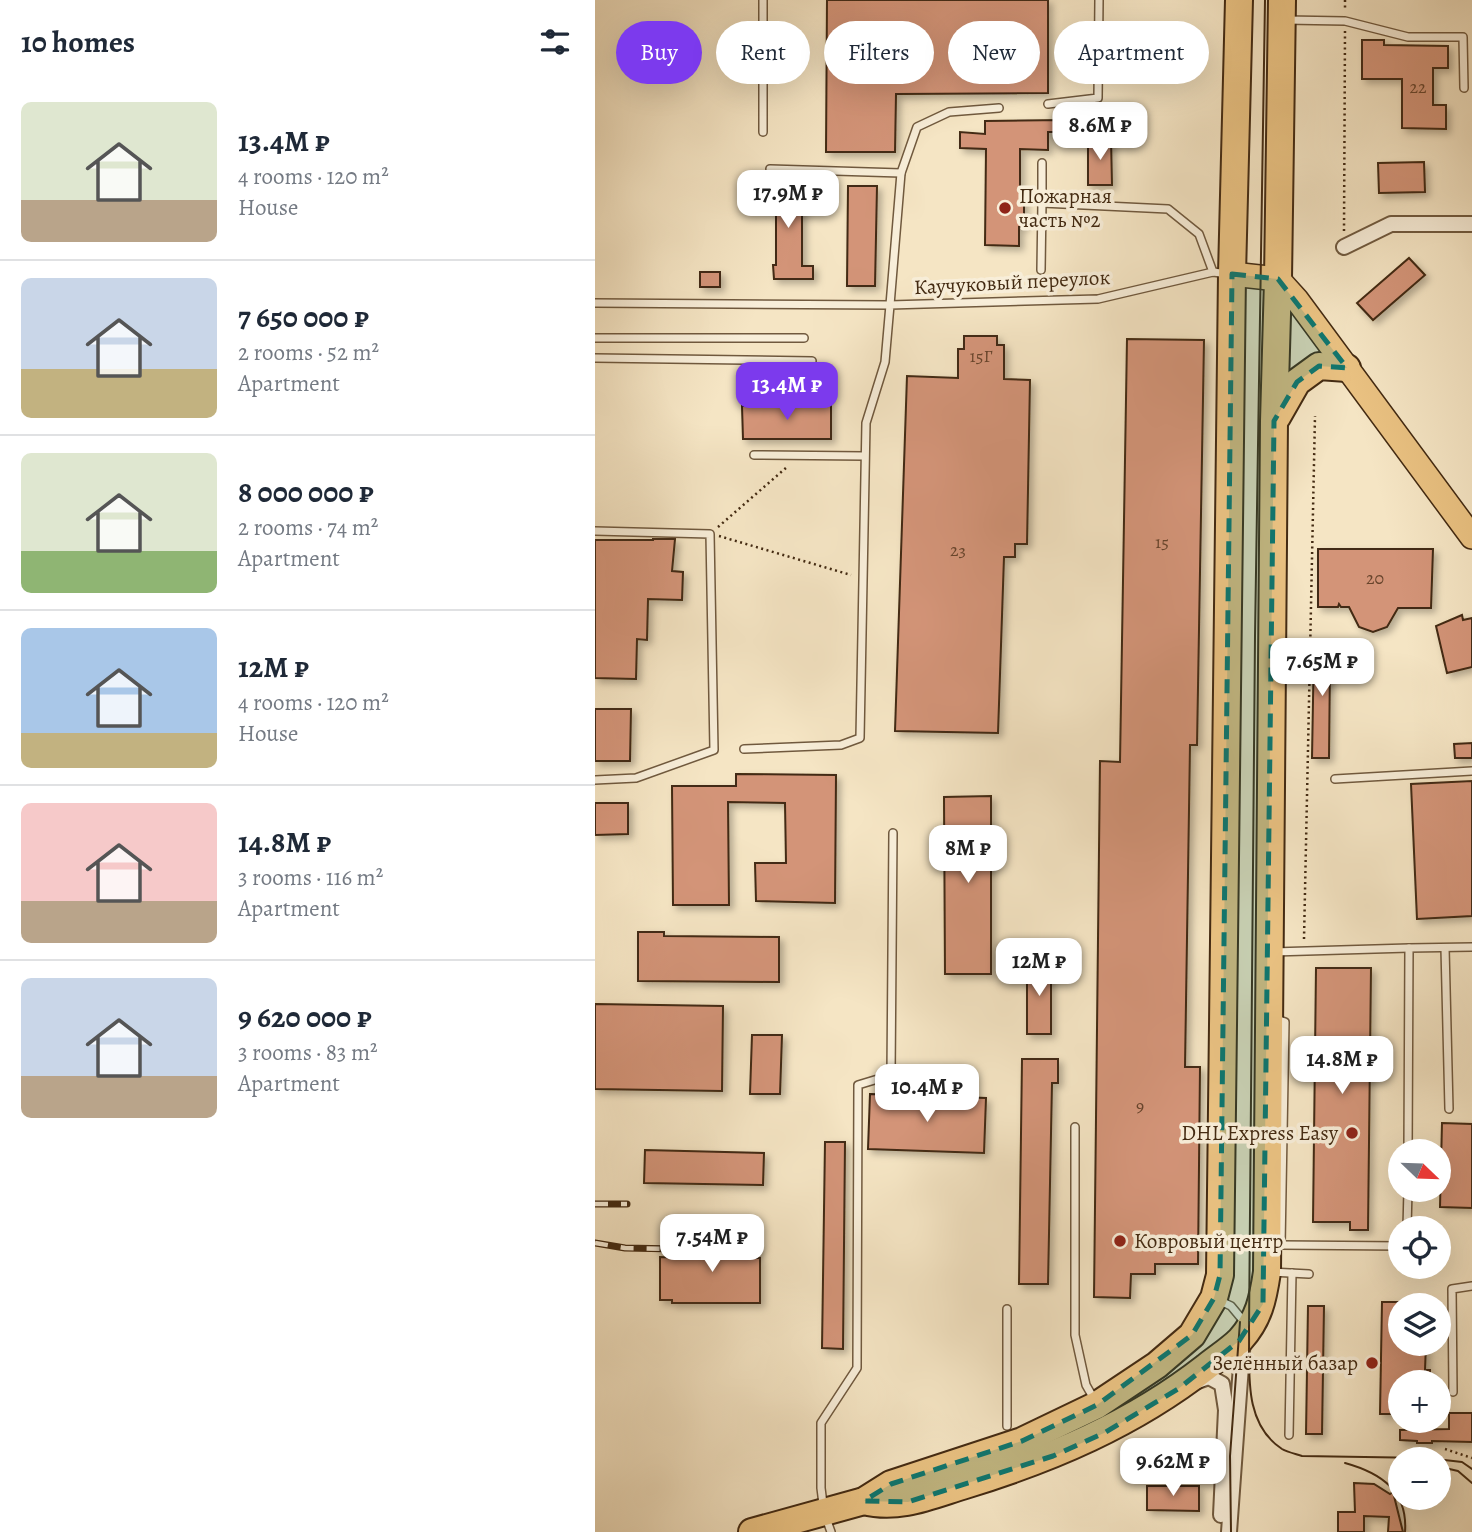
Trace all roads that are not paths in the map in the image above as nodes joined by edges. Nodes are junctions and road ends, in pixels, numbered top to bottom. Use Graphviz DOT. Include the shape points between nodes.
graph roads {
  1 [pos="763,0"];
  2 [pos="1099,0"];
  3 [pos="1239,0"];
  4 [pos="1281,10"];
  5 [pos="1464,88"];
  6 [pos="1048,104"];
  7 [pos="999,108"];
  8 [pos="763,132"];
  9 [pos="1042,163"];
  10 [pos="770,169"];
  11 [pos="901,173"];
  12 [pos="1042,203"];
  13 [pos="1472,224"];
  14 [pos="1344,247"];
  15 [pos="1041,270"];
  16 [pos="1223,273"];
  17 [pos="1278,279"];
  18 [pos="595,303"];
  19 [pos="890,305"];
  20 [pos="595,338"];
  21 [pos="804,338"];
  22 [pos="595,358"];
  23 [pos="812,361"];
  24 [pos="1346,368"];
  25 [pos="1274,421"];
  26 [pos="754,455"];
  27 [pos="864,456"];
  28 [pos="595,531"];
  29 [pos="1472,537"];
  30 [pos="744,749"];
  31 [pos="1472,771"];
  32 [pos="1335,779"];
  33 [pos="595,780"];
  34 [pos="893,833"];
  35 [pos="1472,947"];
  36 [pos="1409,948"];
  37 [pos="1445,948"];
  38 [pos="1270,952"];
  39 [pos="1449,1109"];
  40 [pos="1075,1127"];
  41 [pos="1408,1139"];
  42 [pos="1274,1244"];
  43 [pos="1388,1246"];
  44 [pos="1280,1273"];
  45 [pos="1309,1274"];
  46 [pos="1472,1286"];
  47 [pos="1214,1298"];
  48 [pos="1007,1309"];
  49 [pos="1242,1326"];
  50 [pos="1178,1389"];
  51 [pos="1453,1392"];
  52 [pos="1097,1405"];
  53 [pos="1007,1426"];
  54 [pos="1289,1435"];
  55 [pos="864,1501"];
  56 [pos="827,1522"];
  57 [pos="752,1532"];
  58 [pos="1220,1532"];
  59 [pos="1229,1532"];
  1 -- 8 [label="lane"];
  2 -- 6 [label="lane" via="1098,98"];
  3 -- 16 [label="highway"];
  4 -- 5 [label="lane" via="1408,37 1463,37"];
  4 -- 17 [label="highway"];
  7 -- 11 [label="lane" via="949,112 917,127"];
  9 -- 12 [label="lane"];
  10 -- 11 [label="lane"];
  11 -- 19 [label="lane"];
  12 -- 15 [label="lane"];
  12 -- 16 [label="lane" via="1168,209 1199,234"];
  13 -- 14 [label="street" via="1391,224"];
  16 -- 17 [label="main road"];
  16 -- 19 [label="lane, Каучуковый переулок" via="1098,299"];
  16 -- 47 [label="highway" via="1220,1275"];
  17 -- 24 [label="main road"];
  17 -- 25 [label="highway"];
  18 -- 19 [label="lane"];
  19 -- 27 [label="lane, Каучуковый переулок" via="885,362 866,423"];
  20 -- 21 [label="lane"];
  22 -- 23 [label="lane"];
  24 -- 25 [label="highway" via="1319,366 1297,382"];
  24 -- 29 [label="main road"];
  25 -- 38 [label="highway"];
  26 -- 27 [label="lane"];
  27 -- 30 [label="lane, Каучуковый переулок" via="860,738 841,745"];
  28 -- 33 [label="lane" via="710,534 714,750 636,778"];
  31 -- 32 [label="lane"];
  34 -- 56 [label="lane" via="891,1075 858,1085 857,1368 821,1423 821,1488"];
  35 -- 37 [label="lane"];
  36 -- 37 [label="lane"];
  36 -- 38 [label="lane"];
  36 -- 41 [label="lane"];
  37 -- 39 [label="lane"];
  38 -- 42 [label="highway"];
  40 -- 52 [label="lane" via="1075,1335 1086,1385"];
  42 -- 43 [label="lane"];
  42 -- 44 [label="highway"];
  44 -- 45 [label="lane"];
  44 -- 49 [label="highway" via="1263,1304"];
  44 -- 54 [label="lane"];
  46 -- 51 [label="lane" via="1452,1289"];
  47 -- 49 [label="lane" via="1231,1306"];
  47 -- 52 [label="highway" via="1192,1335"];
  48 -- 53 [label="lane"];
  49 -- 50 [label="highway"];
  49 -- 59 [label="street"];
  50 -- 55 [label="highway" via="1104,1433 1053,1456 908,1502 882,1506"];
  50 -- 58 [label="street" via="1209,1377 1222,1384 1226,1410"];
  52 -- 55 [label="highway" via="1022,1441 891,1484"];
  55 -- 56 [label="highway"];
  56 -- 57 [label="highway"];
}
